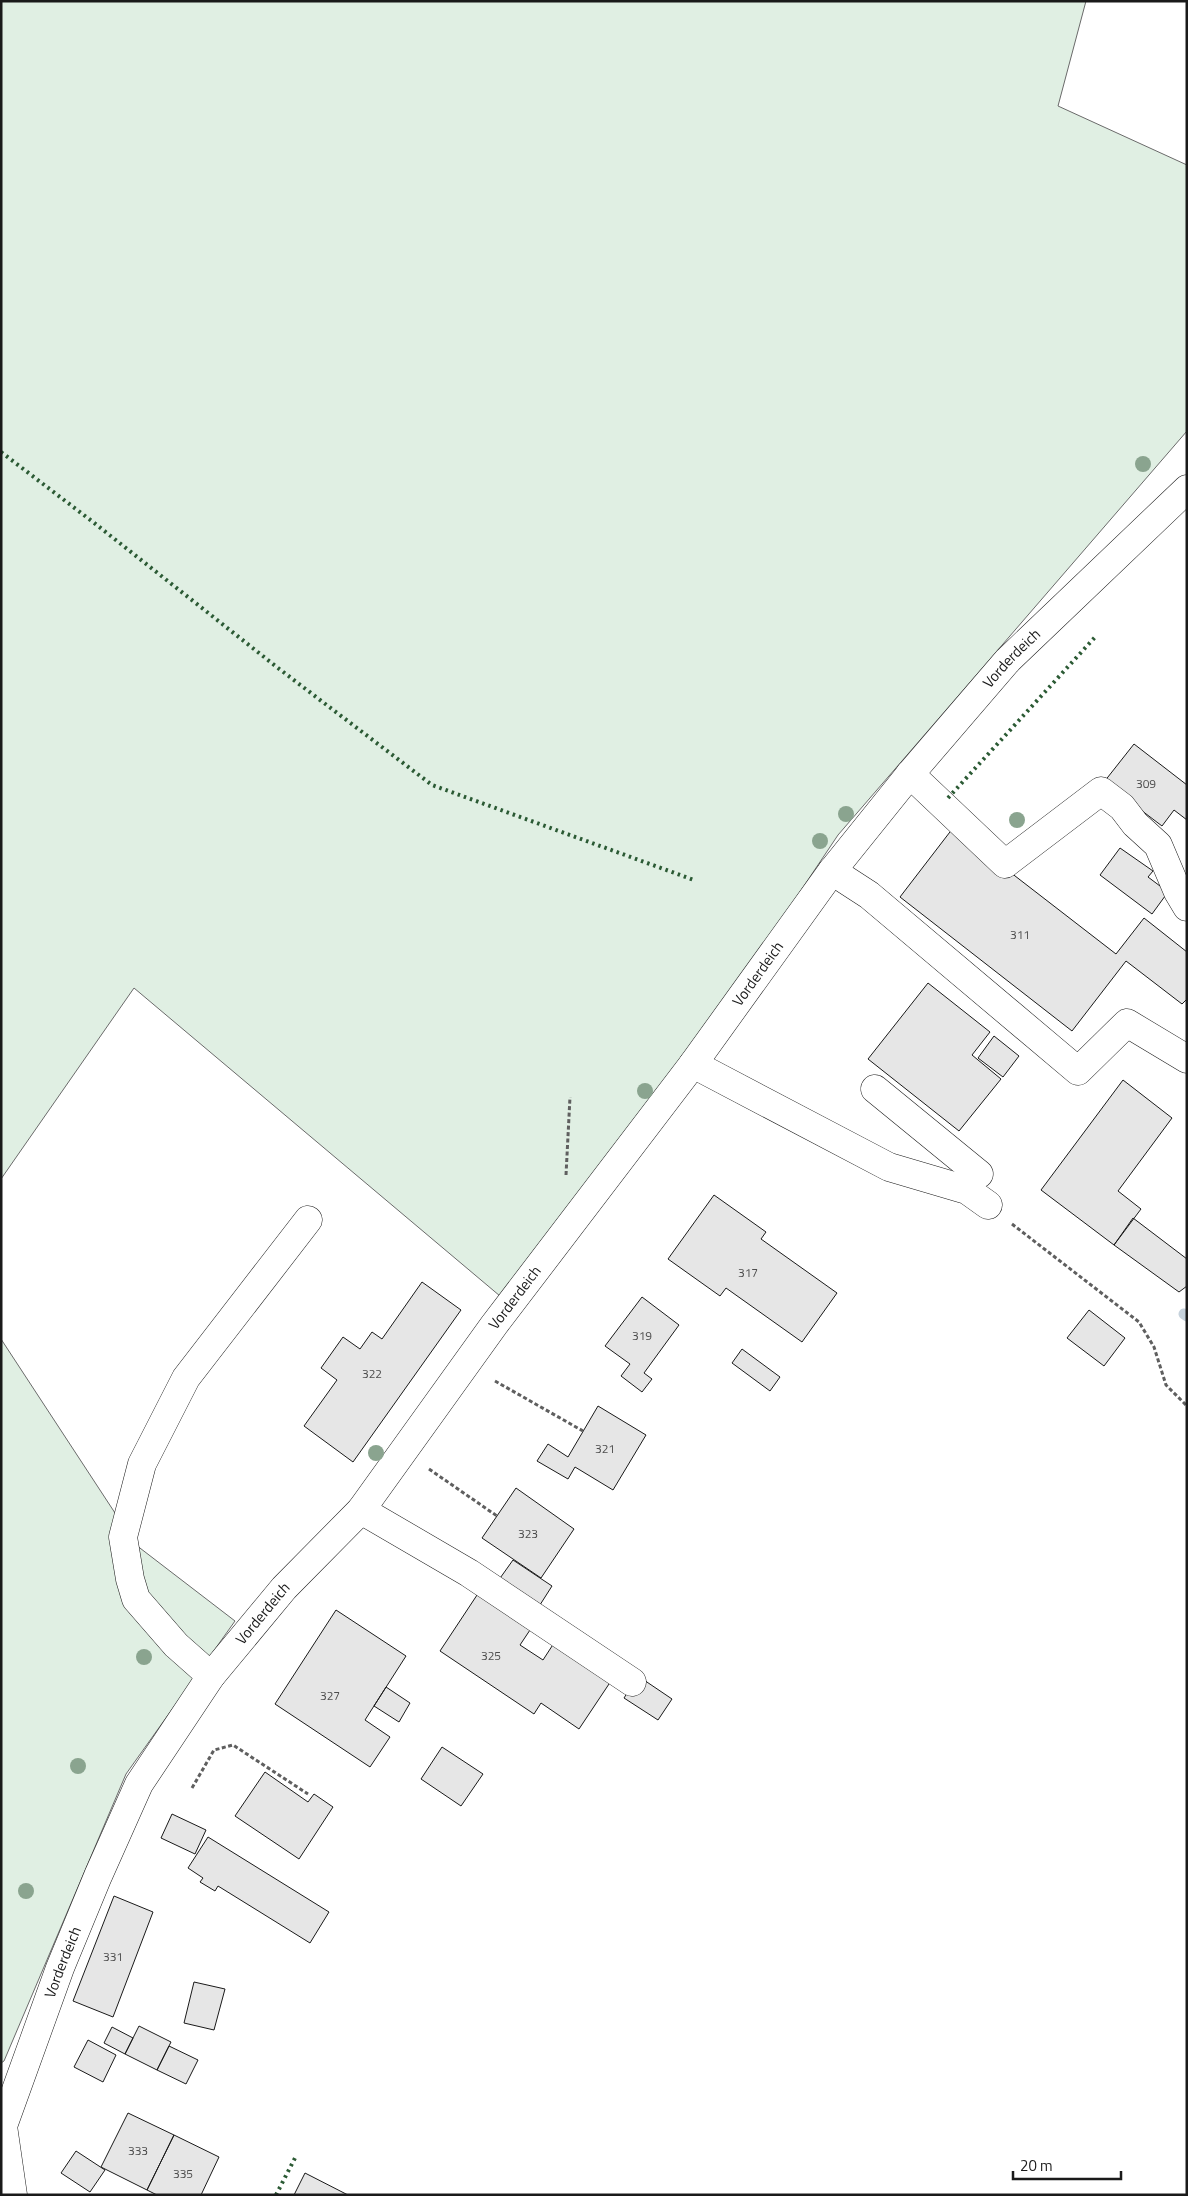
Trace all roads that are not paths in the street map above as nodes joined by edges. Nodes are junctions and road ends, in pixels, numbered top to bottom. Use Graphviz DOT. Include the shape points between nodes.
graph roads {
  1 [pos="1187,489"];
  2 [pos="910,774"];
  3 [pos="832,871"];
  4 [pos="1187,907"];
  5 [pos="1187,1059"];
  6 [pos="693,1064"];
  7 [pos="875,1089"];
  8 [pos="979,1174"];
  9 [pos="988,1205"];
  10 [pos="308,1220"];
  11 [pos="360,1510"];
  12 [pos="211,1676"];
  13 [pos="632,1682"];
  14 [pos="2,2126"];
  15 [pos="13,2195"];
  1 -- 2 [label="street, Vorderdeich" via="1008,660"];
  2 -- 3 [label="street, Vorderdeich"];
  2 -- 4 [label="street" via="1005,864 1101,791 1122,807 1158,845"];
  3 -- 5 [label="street" via="869,895 1078,1071 1127,1023"];
  3 -- 6 [label="street, Vorderdeich"];
  6 -- 9 [label="street" via="889,1167 967,1190"];
  6 -- 11 [label="street, Vorderdeich"];
  7 -- 8 [label="street"];
  10 -- 12 [label="street" via="186,1378 142,1464 123,1536 136,1599 176,1645"];
  11 -- 12 [label="street, Vorderdeich" via="284,1588"];
  11 -- 13 [label="street" via="469,1573"];
  12 -- 14 [label="street, Vorderdeich" via="139,1784 126,1810 60,1968"];
  14 -- 15 [label="street, Vorderdeich"];
}
